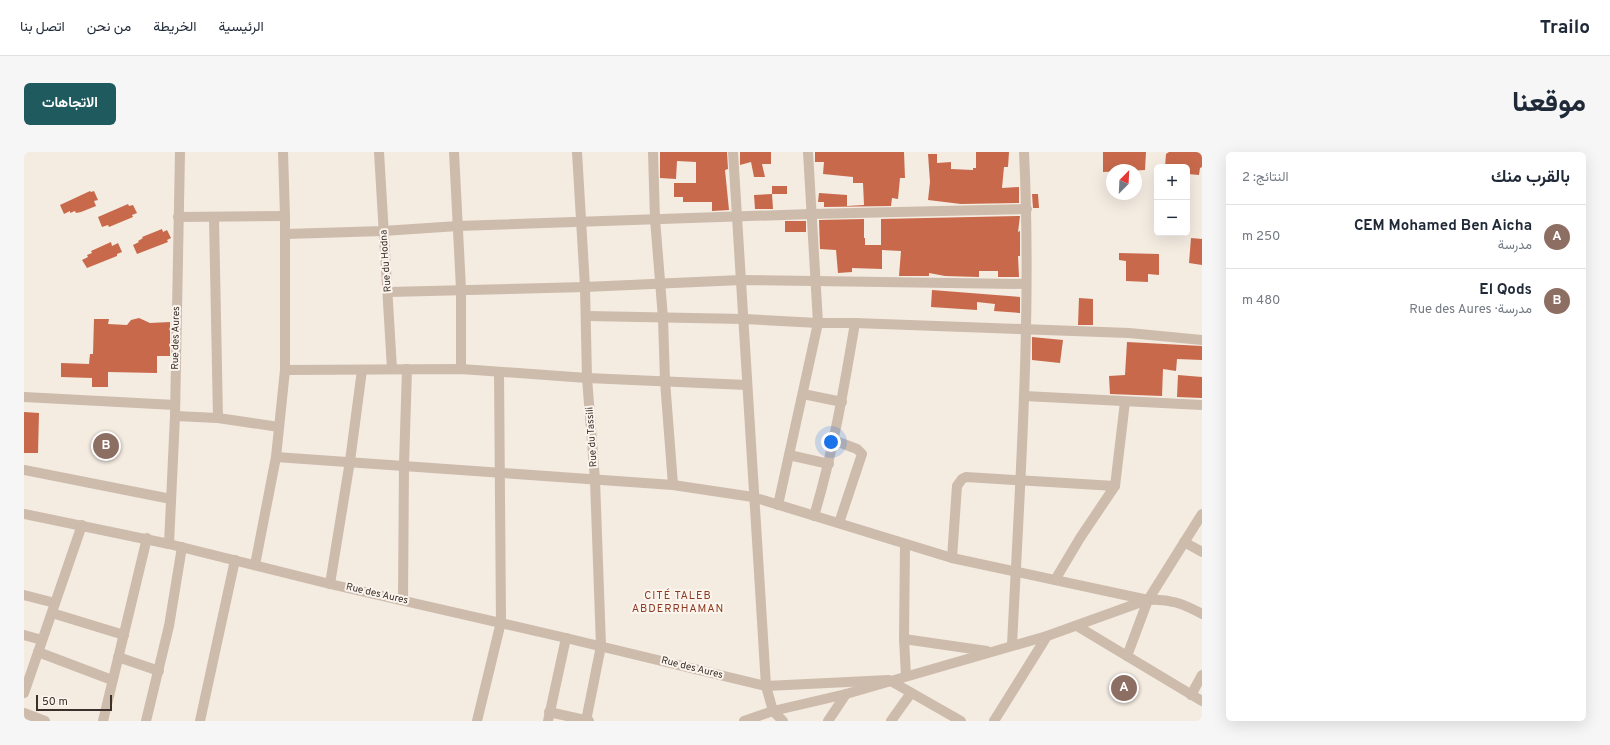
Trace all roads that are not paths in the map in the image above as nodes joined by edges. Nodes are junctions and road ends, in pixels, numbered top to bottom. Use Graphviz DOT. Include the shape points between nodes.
graph roads {
  1 [pos="180,152"];
  2 [pos="283,152"];
  3 [pos="379,152"];
  4 [pos="454,152"];
  5 [pos="577,152"];
  6 [pos="653,152"];
  7 [pos="733,152"];
  8 [pos="808,152"];
  9 [pos="1024,152"];
  10 [pos="1027,209"];
  11 [pos="811,214"];
  12 [pos="286,216"];
  13 [pos="737,217"];
  14 [pos="178,218"];
  15 [pos="214,218"];
  16 [pos="654,219"];
  17 [pos="581,223"];
  18 [pos="458,226"];
  19 [pos="384,231"];
  20 [pos="286,234"];
  21 [pos="741,280"];
  22 [pos="815,280"];
  23 [pos="660,282"];
  24 [pos="1026,284"];
  25 [pos="585,287"];
  26 [pos="461,288"];
  27 [pos="388,292"];
  28 [pos="586,316"];
  29 [pos="663,318"];
  30 [pos="744,319"];
  31 [pos="855,323"];
  32 [pos="818,324"];
  33 [pos="1027,329"];
  34 [pos="1202,340"];
  35 [pos="392,369"];
  36 [pos="407,369"];
  37 [pos="461,369"];
  38 [pos="285,370"];
  39 [pos="362,370"];
  40 [pos="499,372"];
  41 [pos="588,378"];
  42 [pos="665,381"];
  43 [pos="747,385"];
  44 [pos="802,394"];
  45 [pos="1024,396"];
  46 [pos="24,397"];
  47 [pos="842,402"];
  48 [pos="1124,402"];
  49 [pos="175,405"];
  50 [pos="1202,406"];
  51 [pos="175,416"];
  52 [pos="218,418"];
  53 [pos="279,427"];
  54 [pos="833,440"];
  55 [pos="789,455"];
  56 [pos="276,457"];
  57 [pos="350,462"];
  58 [pos="829,464"];
  59 [pos="404,465"];
  60 [pos="24,470"];
  61 [pos="500,472"];
  62 [pos="595,480"];
  63 [pos="1020,480"];
  64 [pos="673,485"];
  65 [pos="1115,486"];
  66 [pos="753,497"];
  67 [pos="171,499"];
  68 [pos="778,505"];
  69 [pos="24,514"];
  70 [pos="1202,514"];
  71 [pos="814,516"];
  72 [pos="839,523"];
  73 [pos="82,525"];
  74 [pos="147,538"];
  75 [pos="1184,542"];
  76 [pos="169,544"];
  77 [pos="905,544"];
  78 [pos="182,547"];
  79 [pos="1202,552"];
  80 [pos="952,558"];
  81 [pos="235,560"];
  82 [pos="255,565"];
  83 [pos="1015,571"];
  84 [pos="1055,580"];
  85 [pos="330,584"];
  86 [pos="24,595"];
  87 [pos="403,600"];
  88 [pos="1148,600"];
  89 [pos="53,608"];
  90 [pos="1202,614"];
  91 [pos="501,622"];
  92 [pos="1077,626"];
  93 [pos="24,635"];
  94 [pos="124,635"];
  95 [pos="1047,636"];
  96 [pos="566,638"];
  97 [pos="904,639"];
  98 [pos="42,640"];
  99 [pos="1012,645"];
  100 [pos="601,646"];
  101 [pos="991,651"];
  102 [pos="38,652"];
  103 [pos="1126,656"];
  104 [pos="118,657"];
  105 [pos="159,671"];
  106 [pos="1202,675"];
  107 [pos="906,676"];
  108 [pos="112,680"];
  109 [pos="889,680"];
  110 [pos="766,686"];
  111 [pos="24,693"];
  112 [pos="911,693"];
  113 [pos="846,694"];
  114 [pos="1191,695"];
  115 [pos="1202,702"];
  116 [pos="772,711"];
  117 [pos="24,713"];
  118 [pos="548,717"];
  119 [pos="39,720"];
  120 [pos="103,721"];
  121 [pos="146,721"];
  122 [pos="200,721"];
  123 [pos="477,721"];
  124 [pos="587,721"];
  125 [pos="744,721"];
  126 [pos="783,721"];
  127 [pos="828,721"];
  128 [pos="891,721"];
  129 [pos="961,721"];
  130 [pos="994,721"];
  1 -- 14 [label="street, Rue des Aures"];
  2 -- 12 [label="street"];
  3 -- 19 [label="street, Rue du Hodna"];
  4 -- 18 [label="street"];
  5 -- 17 [label="street, Rue du Tassili"];
  6 -- 16 [label="street"];
  7 -- 13 [label="street"];
  8 -- 11 [label="street"];
  9 -- 10 [label="street"];
  10 -- 11 [label="street"];
  10 -- 24 [label="street"];
  11 -- 13 [label="street"];
  11 -- 22 [label="street"];
  12 -- 15 [label="street"];
  12 -- 20 [label="street"];
  13 -- 16 [label="street"];
  13 -- 21 [label="street"];
  14 -- 15 [label="street"];
  14 -- 49 [label="street, Rue des Aures"];
  15 -- 52 [label="street"];
  16 -- 17 [label="street"];
  16 -- 23 [label="street"];
  17 -- 18 [label="street"];
  17 -- 25 [label="street, Rue du Tassili"];
  18 -- 19 [label="street"];
  18 -- 26 [label="street"];
  19 -- 20 [label="street"];
  19 -- 27 [label="street, Rue du Hodna"];
  20 -- 38 [label="street"];
  21 -- 22 [label="street"];
  21 -- 23 [label="street"];
  21 -- 30 [label="street"];
  22 -- 24 [label="street"];
  22 -- 32 [label="street"];
  23 -- 25 [label="street"];
  23 -- 29 [label="street"];
  24 -- 33 [label="street"];
  25 -- 26 [label="street"];
  25 -- 28 [label="street, Rue du Tassili"];
  26 -- 27 [label="street"];
  26 -- 37 [label="street"];
  27 -- 35 [label="street, Rue du Hodna"];
  28 -- 29 [label="street"];
  28 -- 41 [label="street, Rue du Tassili"];
  29 -- 30 [label="street"];
  29 -- 42 [label="street"];
  30 -- 32 [label="street"];
  30 -- 43 [label="street"];
  31 -- 32 [label="street"];
  31 -- 33 [label="street"];
  31 -- 47 [label="street"];
  32 -- 44 [label="street"];
  33 -- 34 [label="street" via="1129,333"];
  33 -- 45 [label="street"];
  35 -- 36 [label="street"];
  35 -- 39 [label="street"];
  36 -- 37 [label="street"];
  36 -- 59 [label="street"];
  37 -- 40 [label="street"];
  38 -- 39 [label="street"];
  38 -- 53 [label="street"];
  39 -- 57 [label="street"];
  40 -- 41 [label="street"];
  40 -- 61 [label="street"];
  41 -- 42 [label="street"];
  41 -- 62 [label="street, Rue du Tassili"];
  42 -- 43 [label="street"];
  42 -- 64 [label="street"];
  43 -- 66 [label="street"];
  44 -- 47 [label="street"];
  44 -- 55 [label="street"];
  45 -- 48 [label="street"];
  45 -- 63 [label="street"];
  46 -- 49 [label="street"];
  47 -- 54 [label="street"];
  48 -- 50 [label="street"];
  48 -- 65 [label="street"];
  49 -- 51 [label="street, Rue des Aures"];
  51 -- 52 [label="street"];
  51 -- 67 [label="street, Rue des Aures"];
  52 -- 53 [label="street"];
  53 -- 56 [label="street"];
  54 -- 58 [label="street"];
  54 -- 72 [label="street" via="858,449 862,454"];
  55 -- 58 [label="street"];
  55 -- 68 [label="street"];
  56 -- 57 [label="street"];
  56 -- 82 [label="street"];
  57 -- 59 [label="street"];
  57 -- 85 [label="street"];
  58 -- 71 [label="street"];
  59 -- 61 [label="street"];
  59 -- 87 [label="street"];
  60 -- 67 [label="street"];
  61 -- 62 [label="street"];
  61 -- 91 [label="street"];
  62 -- 64 [label="street"];
  62 -- 100 [label="street, Rue du Tassili"];
  63 -- 65 [label="street"];
  63 -- 80 [label="street" via="966,477 958,482"];
  63 -- 83 [label="street"];
  64 -- 66 [label="street"];
  65 -- 84 [label="street"];
  66 -- 68 [label="street"];
  66 -- 110 [label="street"];
  67 -- 76 [label="street, Rue des Aures"];
  68 -- 71 [label="street"];
  69 -- 73 [label="street"];
  70 -- 75 [label="street"];
  71 -- 72 [label="street"];
  72 -- 77 [label="street"];
  73 -- 74 [label="street"];
  73 -- 89 [label="street"];
  74 -- 76 [label="street"];
  74 -- 94 [label="street"];
  75 -- 79 [label="street"];
  75 -- 88 [label="street"];
  76 -- 78 [label="street, Rue des Aures"];
  77 -- 80 [label="street"];
  77 -- 97 [label="street"];
  78 -- 81 [label="street, Rue des Aures"];
  78 -- 105 [label="street"];
  80 -- 83 [label="street"];
  81 -- 82 [label="street, Rue des Aures"];
  81 -- 122 [label="street"];
  82 -- 85 [label="street, Rue des Aures"];
  83 -- 84 [label="street"];
  83 -- 99 [label="street"];
  84 -- 88 [label="street"];
  85 -- 87 [label="street, Rue des Aures"];
  86 -- 89 [label="street"];
  87 -- 91 [label="street, Rue des Aures"];
  88 -- 90 [label="street" via="1172,601"];
  88 -- 92 [label="street"];
  88 -- 103 [label="street"];
  89 -- 94 [label="street"];
  89 -- 98 [label="street"];
  91 -- 96 [label="street, Rue des Aures"];
  91 -- 123 [label="street"];
  92 -- 95 [label="street"];
  92 -- 103 [label="street"];
  93 -- 98 [label="street"];
  94 -- 104 [label="street"];
  95 -- 99 [label="street"];
  95 -- 130 [label="street"];
  96 -- 100 [label="street, Rue des Aures"];
  96 -- 118 [label="street"];
  97 -- 101 [label="street"];
  97 -- 107 [label="street"];
  98 -- 102 [label="street"];
  99 -- 101 [label="street"];
  100 -- 110 [label="street, Rue des Aures"];
  100 -- 124 [label="street, Rue du Tassili"];
  101 -- 107 [label="street"];
  102 -- 108 [label="street"];
  102 -- 111 [label="street"];
  103 -- 114 [label="street"];
  104 -- 105 [label="street"];
  104 -- 108 [label="street"];
  105 -- 121 [label="street"];
  106 -- 114 [label="street"];
  107 -- 109 [label="street"];
  108 -- 120 [label="street"];
  109 -- 110 [label="street, Rue des Aures"];
  109 -- 112 [label="street"];
  109 -- 113 [label="street"];
  110 -- 116 [label="street"];
  112 -- 128 [label="street"];
  112 -- 129 [label="street"];
  113 -- 116 [label="street"];
  113 -- 127 [label="street"];
  114 -- 115 [label="street"];
  116 -- 125 [label="street"];
  116 -- 126 [label="street"];
  117 -- 119 [label="street"];
  118 -- 124 [label="street"];
}
